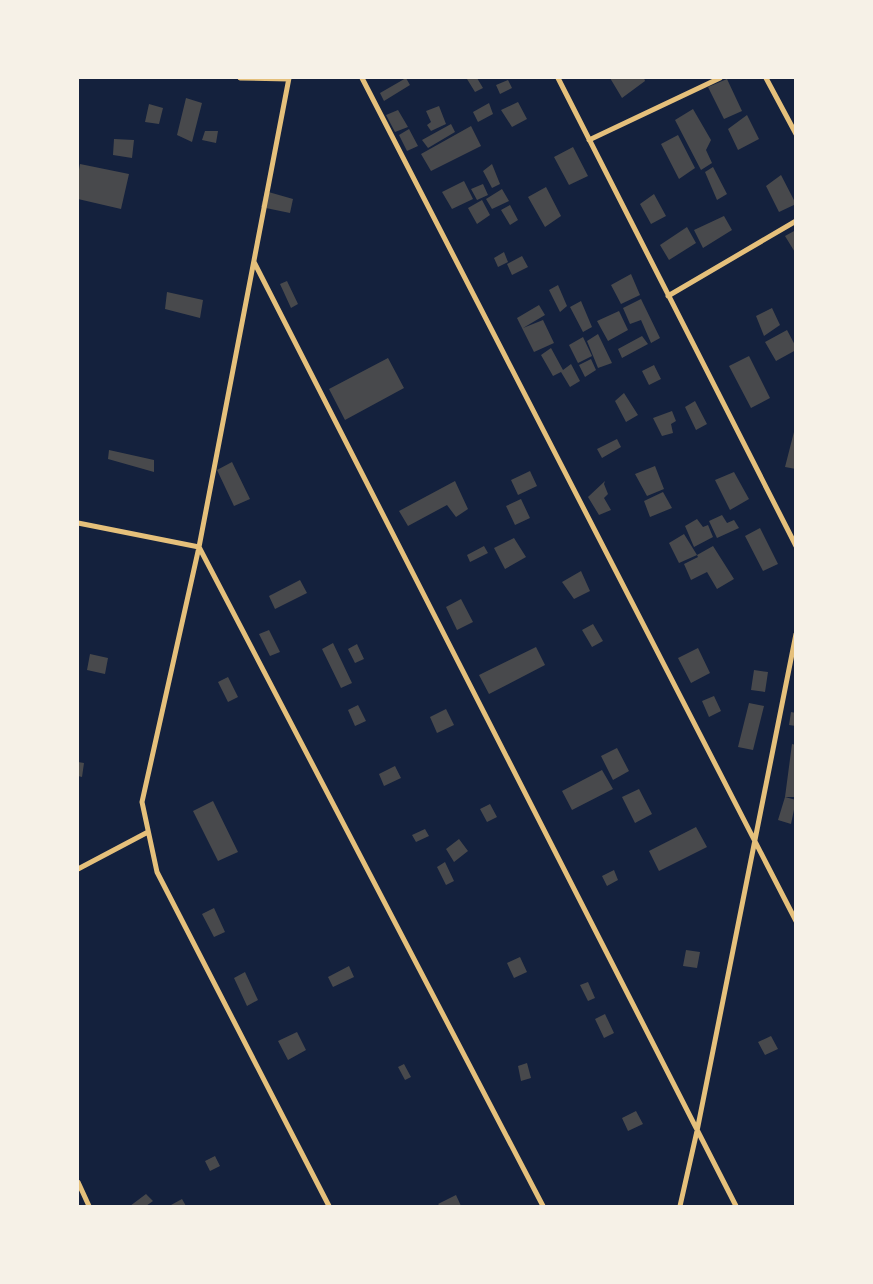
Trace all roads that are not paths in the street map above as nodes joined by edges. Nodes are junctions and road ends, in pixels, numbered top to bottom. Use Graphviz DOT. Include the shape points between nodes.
graph roads {
  1 [pos="240,78"];
  2 [pos="289,78"];
  3 [pos="362,78"];
  4 [pos="558,78"];
  5 [pos="720,78"];
  6 [pos="766,78"];
  7 [pos="796,134"];
  8 [pos="589,140"];
  9 [pos="796,221"];
  10 [pos="254,261"];
  11 [pos="668,296"];
  12 [pos="78,523"];
  13 [pos="200,546"];
  14 [pos="796,546"];
  15 [pos="796,634"];
  16 [pos="148,832"];
  17 [pos="754,841"];
  18 [pos="78,869"];
  19 [pos="796,921"];
  20 [pos="697,1131"];
  21 [pos="78,1182"];
  22 [pos="89,1206"];
  23 [pos="329,1206"];
  24 [pos="543,1206"];
  25 [pos="680,1206"];
  26 [pos="736,1206"];
  1 -- 2 [label="street"];
  2 -- 10 [label="street"];
  3 -- 17 [label="street"];
  4 -- 8 [label="street"];
  5 -- 8 [label="street"];
  6 -- 7 [label="street"];
  8 -- 11 [label="street"];
  9 -- 11 [label="street"];
  10 -- 13 [label="street"];
  10 -- 20 [label="street"];
  11 -- 14 [label="street"];
  12 -- 13 [label="street"];
  13 -- 16 [label="street" via="142,802"];
  13 -- 24 [label="street"];
  15 -- 17 [label="street"];
  16 -- 18 [label="street"];
  16 -- 23 [label="street" via="156,872"];
  17 -- 19 [label="street"];
  17 -- 20 [label="street"];
  20 -- 25 [label="street"];
  20 -- 26 [label="street"];
  21 -- 22 [label="street"];
}
